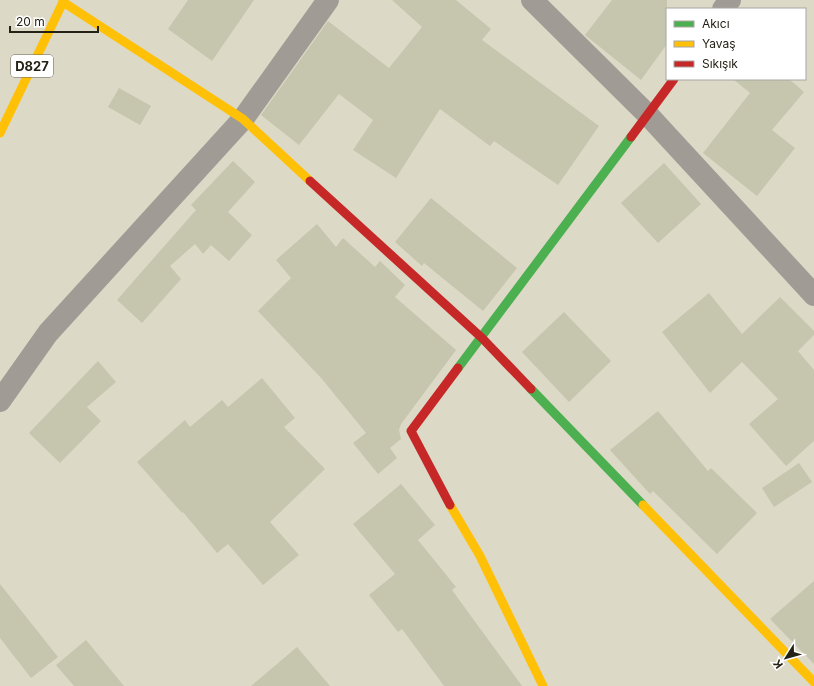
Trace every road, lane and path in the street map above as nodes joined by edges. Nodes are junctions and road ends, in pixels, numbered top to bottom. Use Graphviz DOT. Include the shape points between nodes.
graph roads {
  1 [pos="328,0"];
  2 [pos="532,0"];
  3 [pos="730,0"];
  4 [pos="63,1"];
  5 [pos="724,8"];
  6 [pos="673,80"];
  7 [pos="648,115"];
  8 [pos="243,119"];
  9 [pos="0,133"];
  10 [pos="814,295"];
  11 [pos="482,338"];
  12 [pos="0,401"];
  13 [pos="814,682"];
  14 [pos="543,686"];
  1 -- 8 [label="street"];
  2 -- 7 [label="street"];
  3 -- 5 [label="street"];
  4 -- 8 [label="main road"];
  4 -- 9 [label="main road, D827"];
  6 -- 7 [label="main road"];
  7 -- 10 [label="street"];
  7 -- 11 [label="main road"];
  8 -- 11 [label="main road"];
  8 -- 12 [label="street" via="48,334"];
  11 -- 13 [label="main road"];
  11 -- 14 [label="main road" via="411,431 432,475 480,556"];
}
